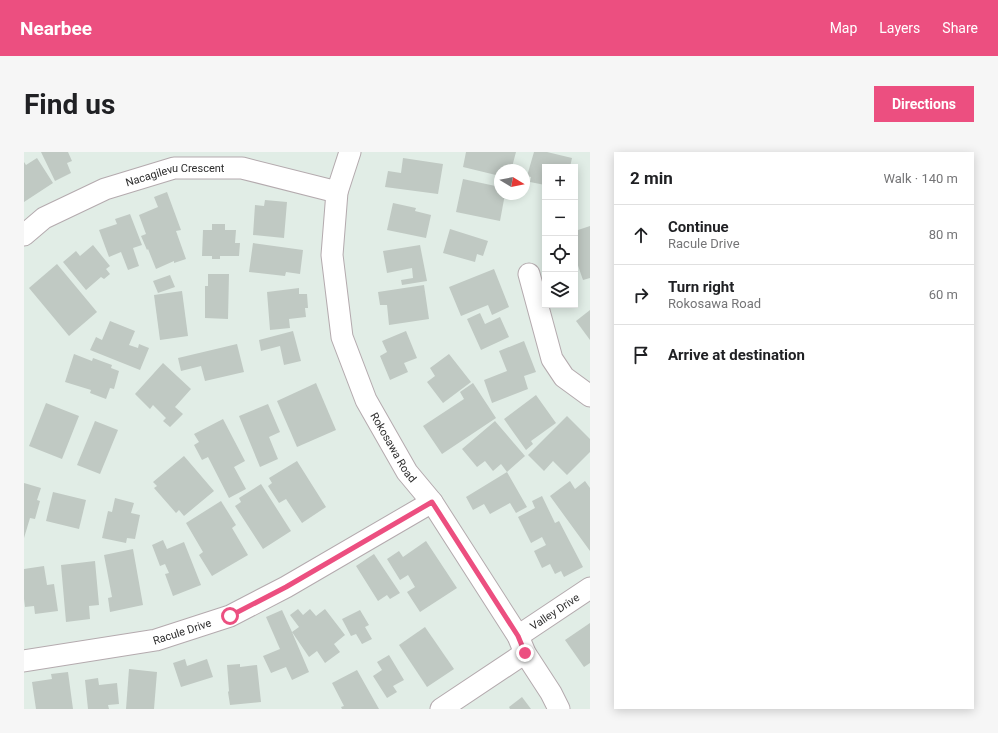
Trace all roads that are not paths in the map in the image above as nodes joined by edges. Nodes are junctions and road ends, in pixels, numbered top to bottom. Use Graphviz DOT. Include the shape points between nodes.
graph roads {
  1 [pos="350,152"];
  2 [pos="337,192"];
  3 [pos="24,235"];
  4 [pos="529,274"];
  5 [pos="590,396"];
  6 [pos="432,502"];
  7 [pos="590,588"];
  8 [pos="522,644"];
  9 [pos="24,661"];
  10 [pos="440,709"];
  11 [pos="559,709"];
  1 -- 2 [label="street, Rokosawa Road"];
  2 -- 3 [label="street, Nacagilevu Crescent" via="242,168 174,168 105,189 44,218"];
  2 -- 6 [label="street, Rokosawa Road" via="332,255 342,337 366,400 407,472"];
  4 -- 5 [label="street" via="552,359 564,377"];
  6 -- 8 [label="street, Rokosawa Road"];
  6 -- 9 [label="street, Racule Drive" via="286,587 230,616 156,640"];
  7 -- 8 [label="street, Valley Drive"];
  8 -- 10 [label="street, Valley Drive"];
  8 -- 11 [label="street, Rokosawa Road"];
}
